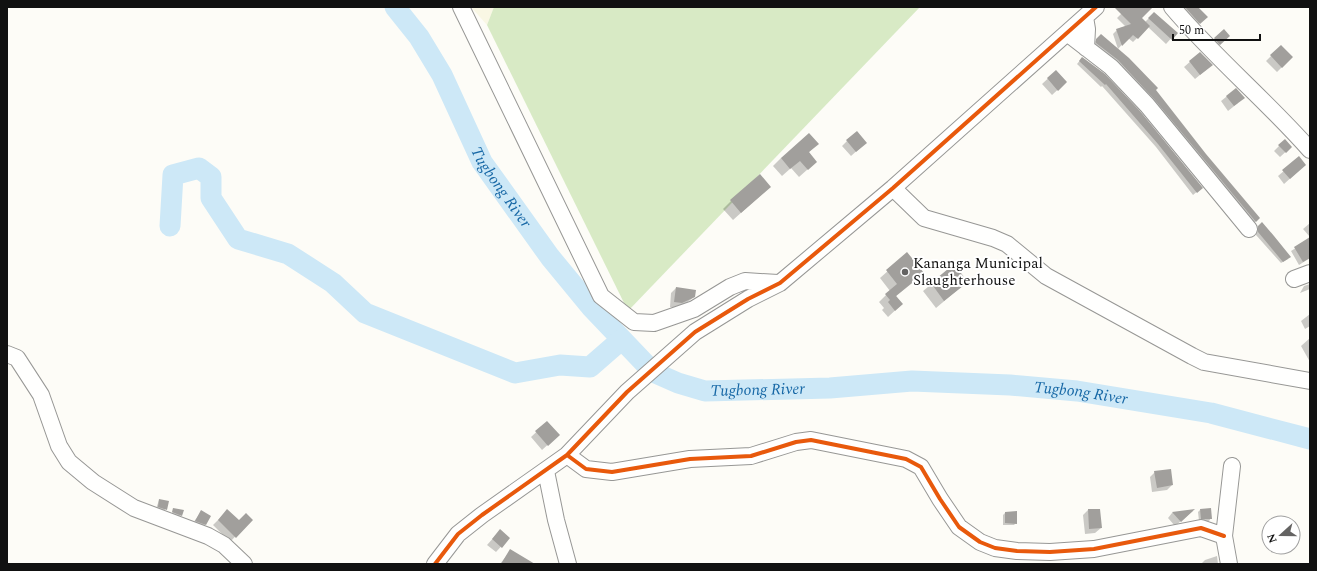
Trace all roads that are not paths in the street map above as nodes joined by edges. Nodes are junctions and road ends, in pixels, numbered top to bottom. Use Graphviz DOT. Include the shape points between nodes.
graph roads {
  1 [pos="461,7"];
  2 [pos="1172,7"];
  3 [pos="1090,12"];
  4 [pos="1067,33"];
  5 [pos="1086,48"];
  6 [pos="1310,150"];
  7 [pos="894,188"];
  8 [pos="1250,229"];
  9 [pos="1310,273"];
  10 [pos="1294,279"];
  11 [pos="780,283"];
  12 [pos="7,354"];
  13 [pos="1310,381"];
  14 [pos="567,455"];
  15 [pos="1232,466"];
  16 [pos="546,471"];
  17 [pos="1224,536"];
  18 [pos="244,564"];
  19 [pos="435,564"];
  20 [pos="568,564"];
  21 [pos="1229,564"];
  1 -- 11 [label="street" via="601,296 634,322 654,323 694,309 745,281"];
  2 -- 6 [label="street" via="1216,56 1282,118"];
  3 -- 4 [label="street"];
  3 -- 5 [label="street"];
  4 -- 5 [label="street"];
  4 -- 7 [label="street"];
  5 -- 8 [label="street" via="1111,67 1147,105"];
  7 -- 11 [label="street"];
  7 -- 13 [label="street" via="924,218 1007,244 1046,276 1204,362"];
  9 -- 10 [label="street"];
  11 -- 14 [label="street" via="748,299 695,332 627,392"];
  12 -- 18 [label="street" via="16,358 41,395 59,446 69,462 92,482 134,508 208,536 224,545"];
  14 -- 16 [label="street"];
  14 -- 17 [label="street" via="586,469 612,472 690,459 751,456 811,440 906,459 921,467 959,527 980,542 995,548 1050,552 1094,549 1201,528"];
  15 -- 17 [label="street"];
  16 -- 19 [label="street" via="482,514 458,534"];
  16 -- 20 [label="street"];
  17 -- 21 [label="street"];
}
